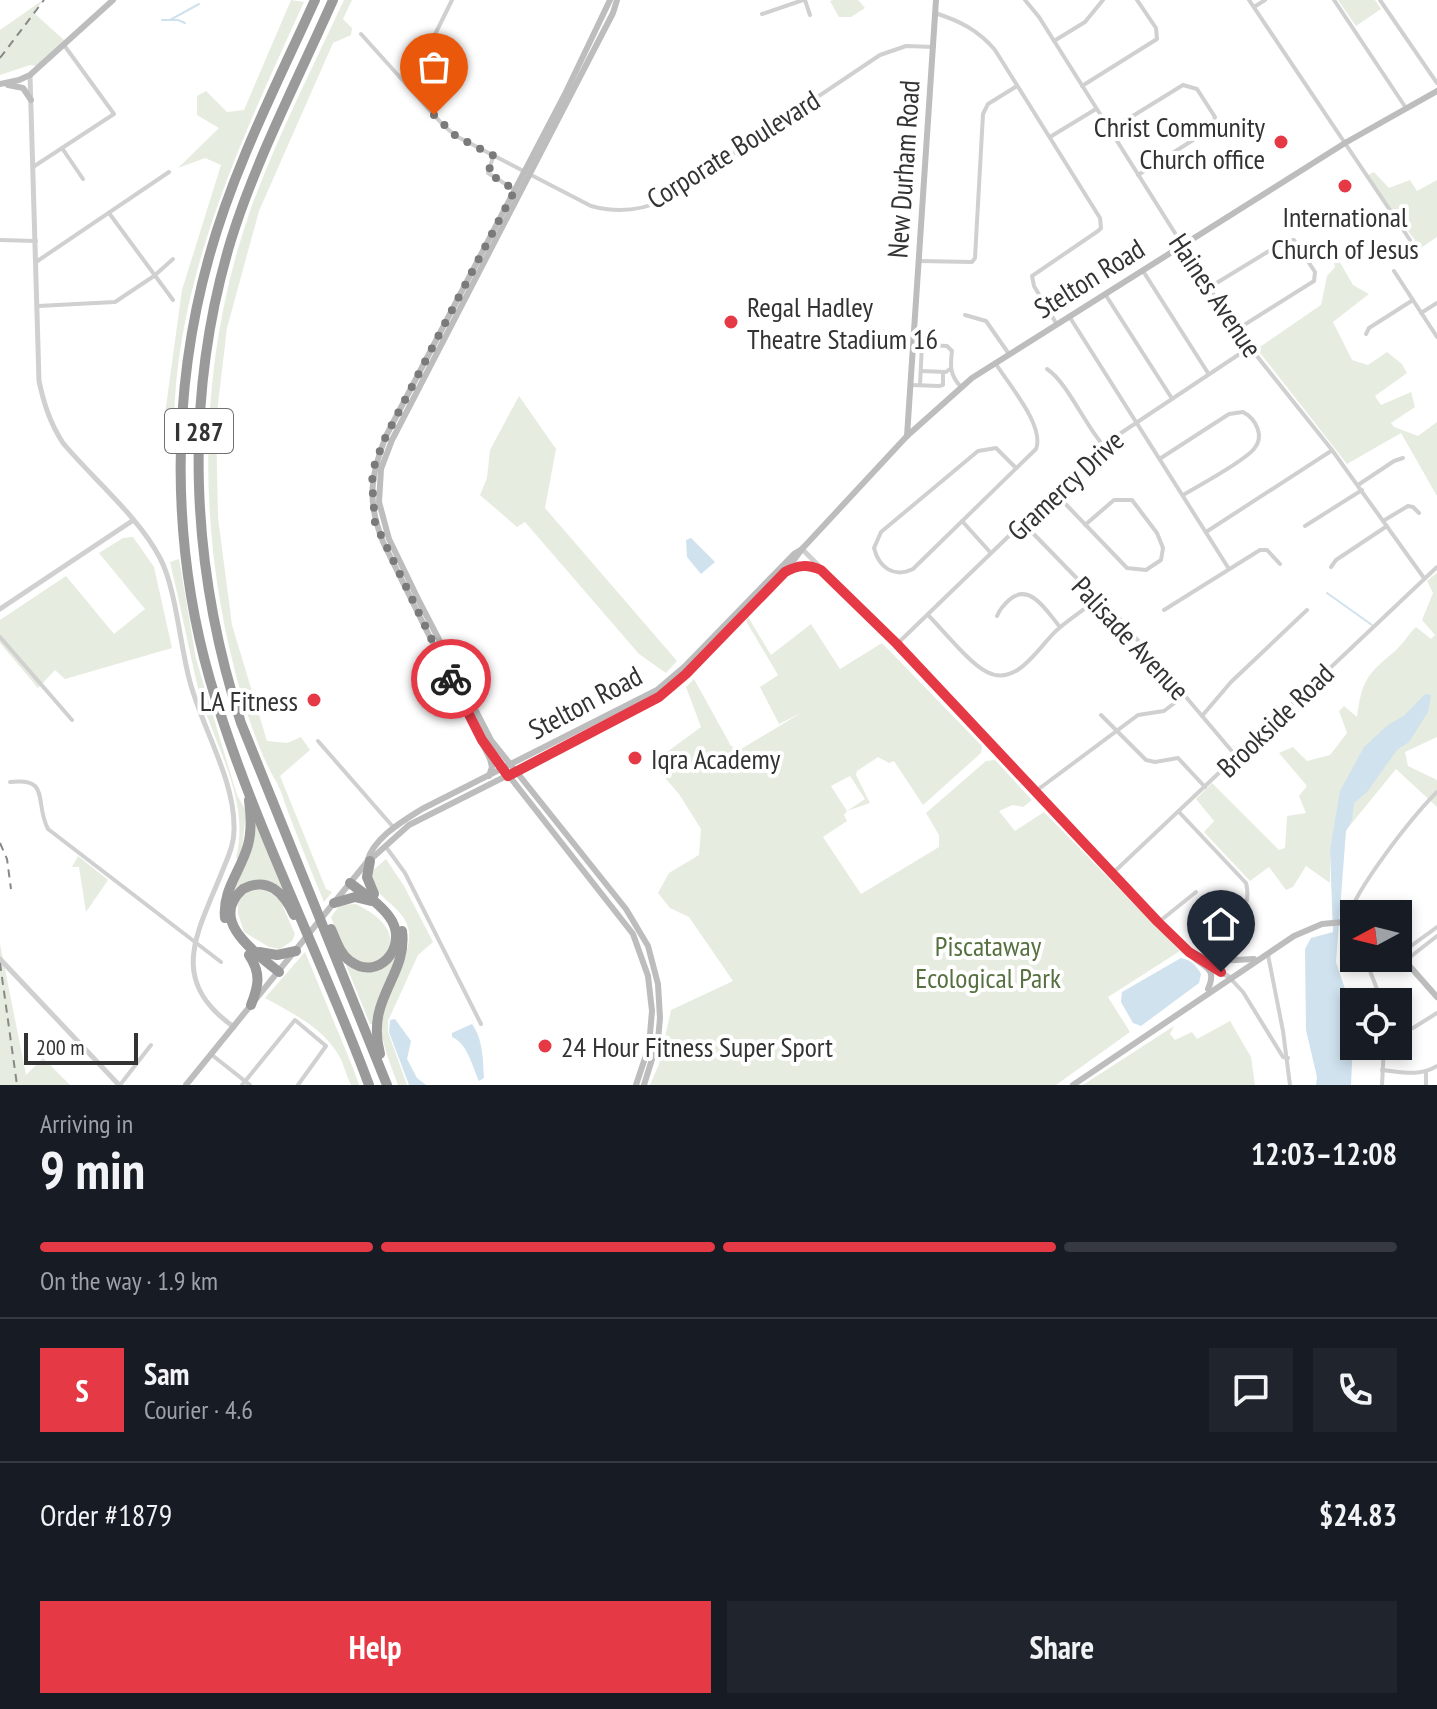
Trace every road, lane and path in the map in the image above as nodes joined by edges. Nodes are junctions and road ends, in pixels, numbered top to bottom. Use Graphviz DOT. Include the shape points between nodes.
graph roads {
  1 [pos="113,0"];
  2 [pos="315,0"];
  3 [pos="333,0"];
  4 [pos="452,0"];
  5 [pos="610,0"];
  6 [pos="617,0"];
  7 [pos="776,0"];
  8 [pos="804,0"];
  9 [pos="936,0"];
  10 [pos="1103,0"];
  11 [pos="1137,0"];
  12 [pos="1249,0"];
  13 [pos="1265,0"];
  14 [pos="1334,0"];
  15 [pos="1380,0"];
  16 [pos="1028,1"];
  17 [pos="1254,7"];
  18 [pos="779,8"];
  19 [pos="935,13"];
  20 [pos="762,14"];
  21 [pos="810,15"];
  22 [pos="361,34"];
  23 [pos="1054,41"];
  24 [pos="64,45"];
  25 [pos="934,47"];
  26 [pos="30,75"];
  27 [pos="1437,83"];
  28 [pos="0,84"];
  29 [pos="1017,86"];
  30 [pos="1082,86"];
  31 [pos="409,87"];
  32 [pos="1437,91"];
  33 [pos="31,100"];
  34 [pos="1407,108"];
  35 [pos="1097,109"];
  36 [pos="1110,130"];
  37 [pos="1050,137"];
  38 [pos="1345,143"];
  39 [pos="62,148"];
  40 [pos="494,156"];
  41 [pos="33,167"];
  42 [pos="169,172"];
  43 [pos="527,174"];
  44 [pos="1138,175"];
  45 [pos="83,179"];
  46 [pos="515,190"];
  47 [pos="109,213"];
  48 [pos="0,240"];
  49 [pos="1410,240"];
  50 [pos="36,241"];
  51 [pos="1182,246"];
  52 [pos="173,259"];
  53 [pos="919,261"];
  54 [pos="36,262"];
  55 [pos="1143,271"];
  56 [pos="1394,271"];
  57 [pos="154,276"];
  58 [pos="1209,288"];
  59 [pos="1105,294"];
  60 [pos="173,300"];
  61 [pos="1413,300"];
  62 [pos="1437,303"];
  63 [pos="38,306"];
  64 [pos="1421,313"];
  65 [pos="965,315"];
  66 [pos="1069,316"];
  67 [pos="1056,323"];
  68 [pos="1236,330"];
  69 [pos="1366,334"];
  70 [pos="1437,337"];
  71 [pos="918,344"];
  72 [pos="1250,347"];
  73 [pos="1009,354"];
  74 [pos="995,362"];
  75 [pos="950,369"];
  76 [pos="1047,369"];
  77 [pos="920,371"];
  78 [pos="943,372"];
  79 [pos="1208,374"];
  80 [pos="911,385"];
  81 [pos="920,385"];
  82 [pos="961,387"];
  83 [pos="1171,397"];
  84 [pos="909,410"];
  85 [pos="924,419"];
  86 [pos="1137,420"];
  87 [pos="907,436"];
  88 [pos="389,438"];
  89 [pos="1103,445"];
  90 [pos="1332,450"];
  91 [pos="1161,458"];
  92 [pos="1403,458"];
  93 [pos="1016,468"];
  94 [pos="1360,488"];
  95 [pos="1055,493"];
  96 [pos="1183,495"];
  97 [pos="1419,513"];
  98 [pos="132,521"];
  99 [pos="962,521"];
  100 [pos="1023,523"];
  101 [pos="1385,523"];
  102 [pos="1085,525"];
  103 [pos="1305,526"];
  104 [pos="1206,532"];
  105 [pos="802,549"];
  106 [pos="991,553"];
  107 [pos="1280,564"];
  108 [pos="1331,567"];
  109 [pos="1437,567"];
  110 [pos="1229,569"];
  111 [pos="821,570"];
  112 [pos="785,572"];
  113 [pos="1424,578"];
  114 [pos="1097,599"];
  115 [pos="0,609"];
  116 [pos="1164,610"];
  117 [pos="1307,610"];
  118 [pos="928,615"];
  119 [pos="997,616"];
  120 [pos="1060,627"];
  121 [pos="0,637"];
  122 [pos="897,644"];
  123 [pos="1185,695"];
  124 [pos="1101,715"];
  125 [pos="1202,716"];
  126 [pos="72,720"];
  127 [pos="1115,732"];
  128 [pos="482,740"];
  129 [pos="318,741"];
  130 [pos="1236,756"];
  131 [pos="506,767"];
  132 [pos="511,774"];
  133 [pos="489,776"];
  134 [pos="10,782"];
  135 [pos="246,782"];
  136 [pos="1205,787"];
  137 [pos="1036,791"];
  138 [pos="1437,792"];
  139 [pos="1179,812"];
  140 [pos="394,828"];
  141 [pos="384,846"];
  142 [pos="368,861"];
  143 [pos="1113,874"];
  144 [pos="352,880"];
  145 [pos="305,882"];
  146 [pos="1196,892"];
  147 [pos="375,898"];
  148 [pos="1356,900"];
  149 [pos="333,904"];
  150 [pos="1340,921"];
  151 [pos="1158,922"];
  152 [pos="1216,926"];
  153 [pos="1437,928"];
  154 [pos="1437,936"];
  155 [pos="1417,941"];
  156 [pos="196,943"];
  157 [pos="1412,945"];
  158 [pos="298,948"];
  159 [pos="1421,948"];
  160 [pos="251,952"];
  161 [pos="1189,952"];
  162 [pos="1267,952"];
  163 [pos="1412,955"];
  164 [pos="1258,958"];
  165 [pos="0,959"];
  166 [pos="221,962"];
  167 [pos="320,963"];
  168 [pos="1412,969"];
  169 [pos="277,974"];
  170 [pos="1229,977"];
  171 [pos="1207,993"];
  172 [pos="1437,997"];
  173 [pos="251,1005"];
  174 [pos="1437,1013"];
  175 [pos="481,1024"];
  176 [pos="234,1027"];
  177 [pos="1412,1028"];
  178 [pos="151,1045"];
  179 [pos="212,1055"];
  180 [pos="1288,1058"];
  181 [pos="1383,1060"];
  182 [pos="1437,1066"];
  183 [pos="1382,1070"];
  184 [pos="1426,1073"];
  185 [pos="386,1082"];
  186 [pos="246,1084"];
  187 [pos="119,1085"];
  188 [pos="186,1085"];
  189 [pos="298,1085"];
  190 [pos="369,1085"];
  191 [pos="636,1085"];
  192 [pos="644,1085"];
  193 [pos="1073,1085"];
  194 [pos="1290,1085"];
  195 [pos="1382,1085"];
  196 [pos="1426,1085"];
  1 -- 24 [label="main road"];
  2 -- 135 [label="highway, I 287" via="224,209 200,293 184,398 182,494 193,605 213,691"];
  3 -- 145 [label="highway, I 287" via="263,154 231,240 209,333 198,437 201,537 220,653 241,723"];
  4 -- 31 [label="street"];
  5 -- 43 [label="main road"];
  6 -- 43 [label="main road"];
  7 -- 18 [label="street"];
  8 -- 18 [label="street"];
  8 -- 21 [label="street"];
  9 -- 19 [label="main road, New Durham Road"];
  10 -- 23 [label="street" via="1085,22"];
  11 -- 30 [label="street" via="1156,28 1157,39"];
  12 -- 17 [label="street"];
  13 -- 17 [label="street"];
  14 -- 34 [label="street"];
  15 -- 27 [label="street"];
  16 -- 23 [label="street, Haines Avenue"];
  17 -- 38 [label="street"];
  18 -- 20 [label="street"];
  19 -- 25 [label="main road, New Durham Road"];
  19 -- 29 [label="street" via="985,38"];
  22 -- 31 [label="street, Corporate Boulevard"];
  23 -- 30 [label="street, Haines Avenue"];
  24 -- 26 [label="main road"];
  24 -- 39 [label="street" via="114,114"];
  25 -- 43 [label="street, Corporate Boulevard" via="906,46 880,55 650,206 601,209"];
  25 -- 53 [label="main road, New Durham Road"];
  26 -- 28 [label="main road"];
  26 -- 33 [label="street"];
  28 -- 33 [label="main road" via="23,88"];
  29 -- 37 [label="street"];
  29 -- 53 [label="street" via="988,104 983,114 975,258 963,264"];
  30 -- 35 [label="street, Haines Avenue"];
  31 -- 40 [label="street, Corporate Boulevard" via="456,136"];
  32 -- 34 [label="main road, Stelton Road"];
  33 -- 41 [label="street"];
  34 -- 38 [label="main road, Stelton Road"];
  35 -- 36 [label="street, Haines Avenue"];
  35 -- 37 [label="street"];
  36 -- 44 [label="street, Haines Avenue"];
  36 -- 44 [label="street" via="1186,84 1197,89 1215,117 1212,128"];
  37 -- 67 [label="street" via="1102,223 1032,276"];
  38 -- 49 [label="street"];
  38 -- 51 [label="main road, Stelton Road"];
  39 -- 41 [label="street"];
  39 -- 45 [label="street"];
  40 -- 43 [label="street, Corporate Boulevard"];
  40 -- 46 [label="street" via="488,173"];
  41 -- 50 [label="street"];
  42 -- 47 [label="street"];
  43 -- 46 [label="main road"];
  43 -- 88 [label="main road"];
  44 -- 51 [label="street, Haines Avenue"];
  46 -- 88 [label="main road"];
  47 -- 54 [label="street"];
  47 -- 57 [label="street"];
  48 -- 50 [label="street"];
  50 -- 54 [label="street"];
  51 -- 55 [label="main road, Stelton Road"];
  51 -- 58 [label="street, Haines Avenue"];
  52 -- 57 [label="street"];
  53 -- 71 [label="main road, New Durham Road"];
  54 -- 63 [label="street"];
  55 -- 59 [label="main road, Stelton Road"];
  55 -- 79 [label="street"];
  56 -- 61 [label="street"];
  57 -- 60 [label="street"];
  57 -- 63 [label="street" via="115,302"];
  58 -- 68 [label="street, Haines Avenue"];
  58 -- 68 [label="street" via="1287,240 1300,246 1315,272 1314,281"];
  59 -- 66 [label="main road, Stelton Road"];
  59 -- 83 [label="street"];
  61 -- 64 [label="street"];
  61 -- 69 [label="street"];
  62 -- 64 [label="street"];
  63 -- 98 [label="street" via="39,381 54,429"];
  64 -- 70 [label="street"];
  65 -- 73 [label="street" via="986,321"];
  66 -- 67 [label="main road, Stelton Road"];
  66 -- 86 [label="street"];
  67 -- 73 [label="main road, Stelton Road"];
  68 -- 72 [label="street, Haines Avenue"];
  71 -- 75 [label="street" via="947,346 952,351"];
  71 -- 77 [label="street"];
  71 -- 80 [label="main road, New Durham Road"];
  72 -- 79 [label="street, Gramercy Drive"];
  72 -- 90 [label="street, Haines Avenue"];
  73 -- 74 [label="main road, Stelton Road"];
  74 -- 82 [label="main road, Stelton Road"];
  74 -- 93 [label="street" via="1039,436 1036,449"];
  75 -- 78 [label="street"];
  75 -- 82 [label="street"];
  76 -- 89 [label="street"];
  77 -- 78 [label="street"];
  77 -- 81 [label="street"];
  78 -- 81 [label="street" via="943,385"];
  79 -- 83 [label="street, Gramercy Drive"];
  80 -- 81 [label="street"];
  80 -- 84 [label="main road, New Durham Road"];
  82 -- 85 [label="main road, Stelton Road"];
  83 -- 86 [label="street, Gramercy Drive"];
  84 -- 85 [label="main road"];
  84 -- 87 [label="main road, New Durham Road"];
  85 -- 87 [label="main road, Stelton Road"];
  86 -- 89 [label="street, Gramercy Drive"];
  86 -- 91 [label="street"];
  87 -- 105 [label="main road, Stelton Road"];
  88 -- 128 [label="main road" via="372,481 375,523"];
  88 -- 131 [label="main road" via="378,481 385,529"];
  89 -- 95 [label="street, Gramercy Drive"];
  90 -- 94 [label="street, Haines Avenue"];
  90 -- 104 [label="street"];
  91 -- 96 [label="street"];
  91 -- 96 [label="street" via="1229,414 1243,412 1255,421 1259,436 1254,449"];
  92 -- 94 [label="street"];
  93 -- 99 [label="street"];
  93 -- 99 [label="street" via="996,448 978,451 881,532 875,554 887,570 908,572"];
  94 -- 101 [label="street, Haines Avenue"];
  94 -- 103 [label="street"];
  95 -- 100 [label="street, Gramercy Drive"];
  95 -- 102 [label="street"];
  96 -- 104 [label="street"];
  97 -- 101 [label="street" via="1408,506"];
  98 -- 115 [label="street"];
  98 -- 156 [label="street" via="154,547 166,574 190,684 228,790 234,822 231,851"];
  99 -- 106 [label="street"];
  100 -- 106 [label="street, Gramercy Drive"];
  100 -- 114 [label="street, Palisade Avenue"];
  101 -- 108 [label="street"];
  101 -- 113 [label="street, Haines Avenue"];
  102 -- 102 [label="street" via="1132,570 1152,568 1163,556 1162,542 1132,500 1114,500"];
  104 -- 110 [label="street"];
  105 -- 111 [label="street"];
  105 -- 112 [label="main road, Stelton Road"];
  105 -- 131 [label="main road, Stelton Road" via="664,684"];
  106 -- 118 [label="street, Gramercy Drive"];
  107 -- 110 [label="street" via="1263,549"];
  109 -- 113 [label="street, Brookside Road"];
  110 -- 116 [label="street"];
  111 -- 112 [label="main road" via="804,565"];
  111 -- 122 [label="street"];
  112 -- 132 [label="main road, Stelton Road" via="659,697"];
  113 -- 130 [label="street, Brookside Road"];
  114 -- 120 [label="street"];
  114 -- 123 [label="street, Palisade Avenue"];
  117 -- 125 [label="street"];
  118 -- 120 [label="street" via="981,669 998,676 1029,662"];
  118 -- 122 [label="street, Gramercy Drive"];
  119 -- 120 [label="street" via="1014,596 1024,594 1038,601"];
  121 -- 126 [label="street"];
  122 -- 137 [label="street"];
  123 -- 125 [label="street, Palisade Avenue"];
  123 -- 127 [label="street" via="1170,708 1142,713"];
  124 -- 127 [label="street"];
  125 -- 130 [label="street, Palisade Avenue"];
  127 -- 136 [label="street" via="1151,762 1183,761"];
  127 -- 137 [label="street"];
  128 -- 131 [label="main road"];
  128 -- 133 [label="main road" via="492,763"];
  129 -- 140 [label="street"];
  130 -- 136 [label="street, Brookside Road"];
  131 -- 132 [label="main road"];
  131 -- 133 [label="main road, Stelton Road"];
  132 -- 141 [label="main road, Stelton Road" via="409,825"];
  132 -- 191 [label="main road" via="620,916 641,953 651,992 652,1027"];
  132 -- 192 [label="main road" via="626,909 648,946 660,1018"];
  133 -- 140 [label="main road, Stelton Road"];
  134 -- 156 [label="street" via="35,784 48,829"];
  135 -- 160 [label="highway" via="250,835 228,889 224,914 232,937"];
  135 -- 167 [label="highway, I 287"];
  136 -- 139 [label="street, Brookside Road"];
  137 -- 143 [label="street"];
  138 -- 148 [label="street"];
  139 -- 143 [label="street, Brookside Road"];
  139 -- 152 [label="street" via="1246,883 1243,910"];
  140 -- 142 [label="main road, Stelton Road"];
  141 -- 142 [label="main road, Stelton Road"];
  141 -- 175 [label="street" via="405,873"];
  142 -- 144 [label="main road, Stelton Road"];
  142 -- 147 [label="highway"];
  143 -- 151 [label="street"];
  144 -- 147 [label="highway"];
  144 -- 149 [label="main road, Stelton Road"];
  145 -- 147 [label="highway" via="342,952 358,966 382,963 396,945 391,919"];
  145 -- 185 [label="highway, I 287"];
  146 -- 151 [label="street"];
  147 -- 149 [label="highway"];
  147 -- 185 [label="highway" via="397,919 404,945 377,1022"];
  149 -- 158 [label="main road, Stelton Road"];
  150 -- 162 [label="main road" via="1304,930"];
  151 -- 161 [label="street"];
  153 -- 155 [label="street"];
  154 -- 159 [label="street"];
  155 -- 157 [label="street"];
  155 -- 159 [label="street"];
  156 -- 166 [label="street"];
  156 -- 176 [label="street" via="194,968 201,995"];
  158 -- 160 [label="highway" via="271,955"];
  158 -- 169 [label="main road, Stelton Road"];
  159 -- 163 [label="street"];
  160 -- 167 [label="highway" via="237,934 230,912 238,893 262,884 285,899"];
  160 -- 169 [label="highway"];
  160 -- 173 [label="highway" via="259,978"];
  161 -- 164 [label="main road" via="1225,962"];
  161 -- 170 [label="street"];
  161 -- 171 [label="main road" via="1212,974"];
  162 -- 164 [label="main road"];
  162 -- 180 [label="street"];
  164 -- 170 [label="main road"];
  165 -- 187 [label="street"];
  167 -- 190 [label="highway, I 287"];
  168 -- 172 [label="main road"];
  169 -- 173 [label="main road, Stelton Road"];
  170 -- 171 [label="main road"];
  170 -- 180 [label="street"];
  171 -- 193 [label="main road"];
  173 -- 176 [label="main road, Stelton Road"];
  174 -- 177 [label="street"];
  176 -- 179 [label="main road, Stelton Road"];
  178 -- 187 [label="street"];
  179 -- 186 [label="street"];
  179 -- 188 [label="main road, Stelton Road"];
  180 -- 194 [label="street"];
  181 -- 183 [label="street"];
  182 -- 184 [label="street"];
  183 -- 184 [label="street"];
  183 -- 195 [label="street"];
  184 -- 196 [label="street"];
  186 -- 189 [label="street" via="295,1020 326,1046"];
}
